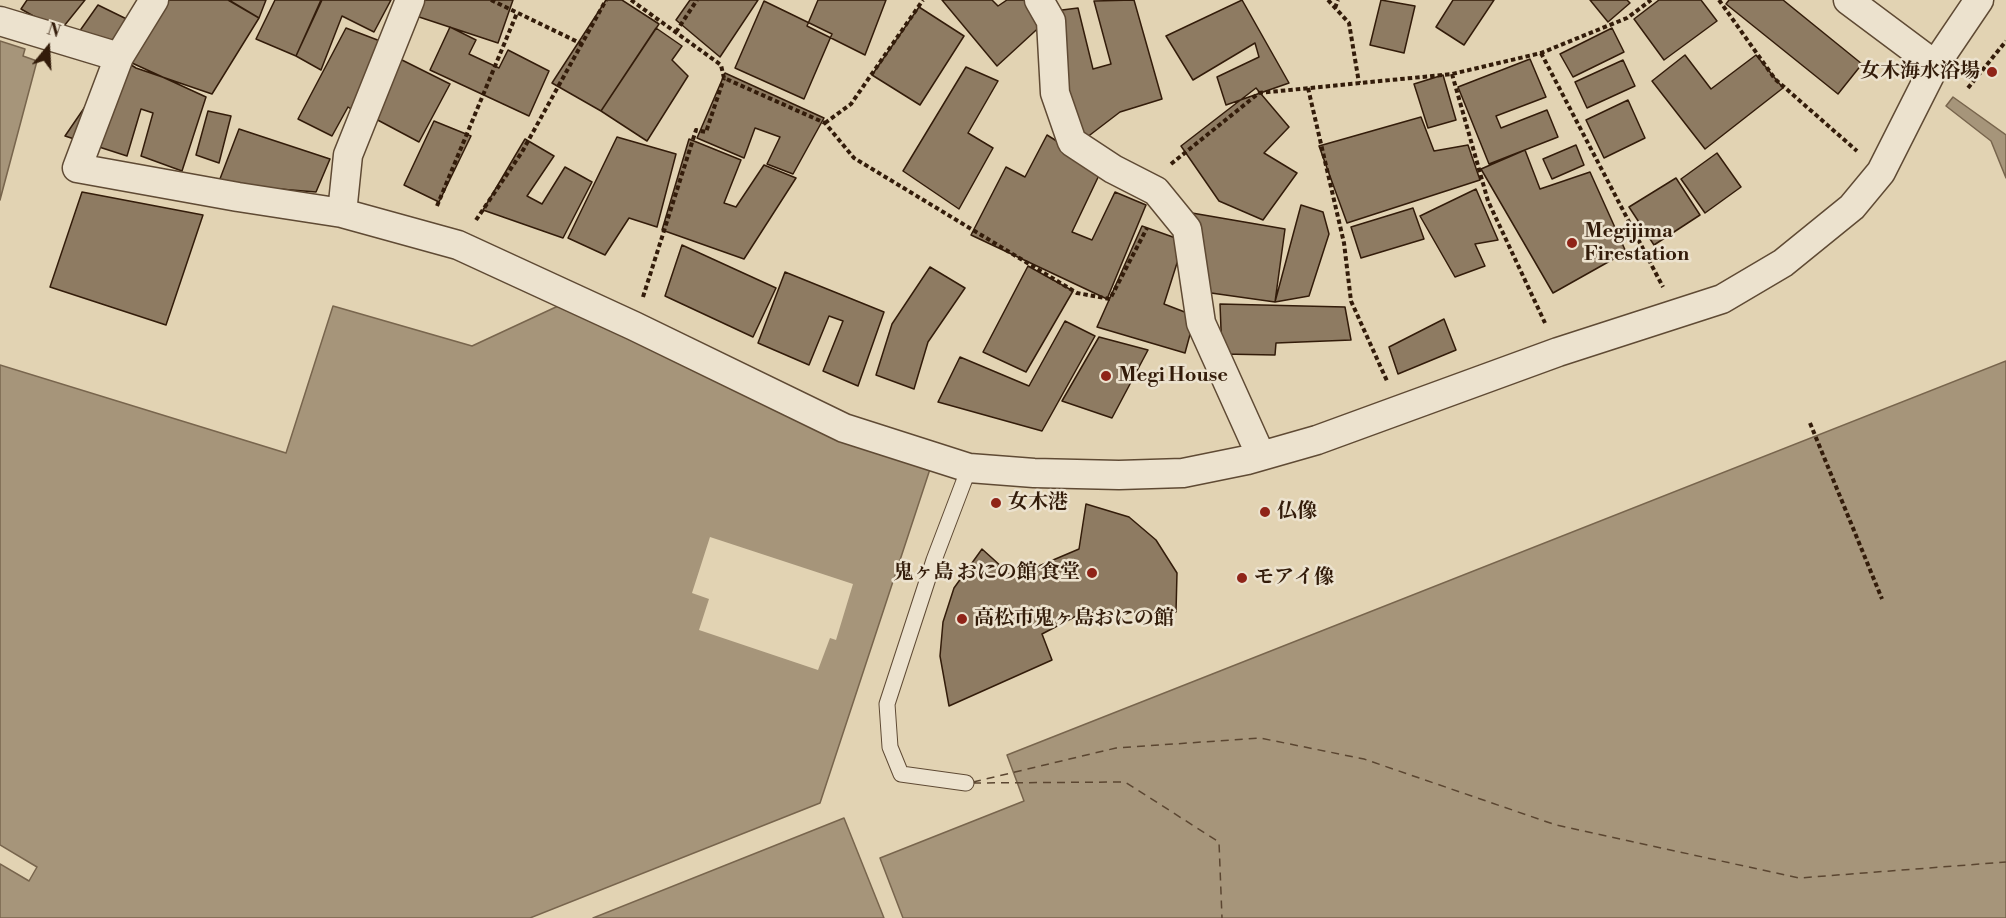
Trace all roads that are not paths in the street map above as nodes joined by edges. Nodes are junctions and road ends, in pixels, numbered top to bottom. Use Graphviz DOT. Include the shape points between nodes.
graph roads {
  1 [pos="154,0"];
  2 [pos="410,0"];
  3 [pos="1039,0"];
  4 [pos="1848,0"];
  5 [pos="1979,0"];
  6 [pos="0,21"];
  7 [pos="119,57"];
  8 [pos="1935,65"];
  9 [pos="342,213"];
  10 [pos="1261,456"];
  11 [pos="969,468"];
  12 [pos="966,783"];
  1 -- 7 [label="street"];
  2 -- 9 [label="street" via="348,155"];
  3 -- 10 [label="street" via="1052,21 1055,93 1072,142 1160,195 1187,229 1201,323"];
  4 -- 8 [label="street"];
  5 -- 8 [label="street"];
  6 -- 7 [label="street"];
  7 -- 9 [label="street" via="77,168"];
  8 -- 10 [label="street" via="1881,172 1852,207 1783,263 1722,299"];
  9 -- 11 [label="street" via="458,245 844,428"];
  10 -- 11 [label="street" via="1172,473 1066,474"];
  11 -- 12 [label="lane" via="887,704 890,747 901,774"];
}
